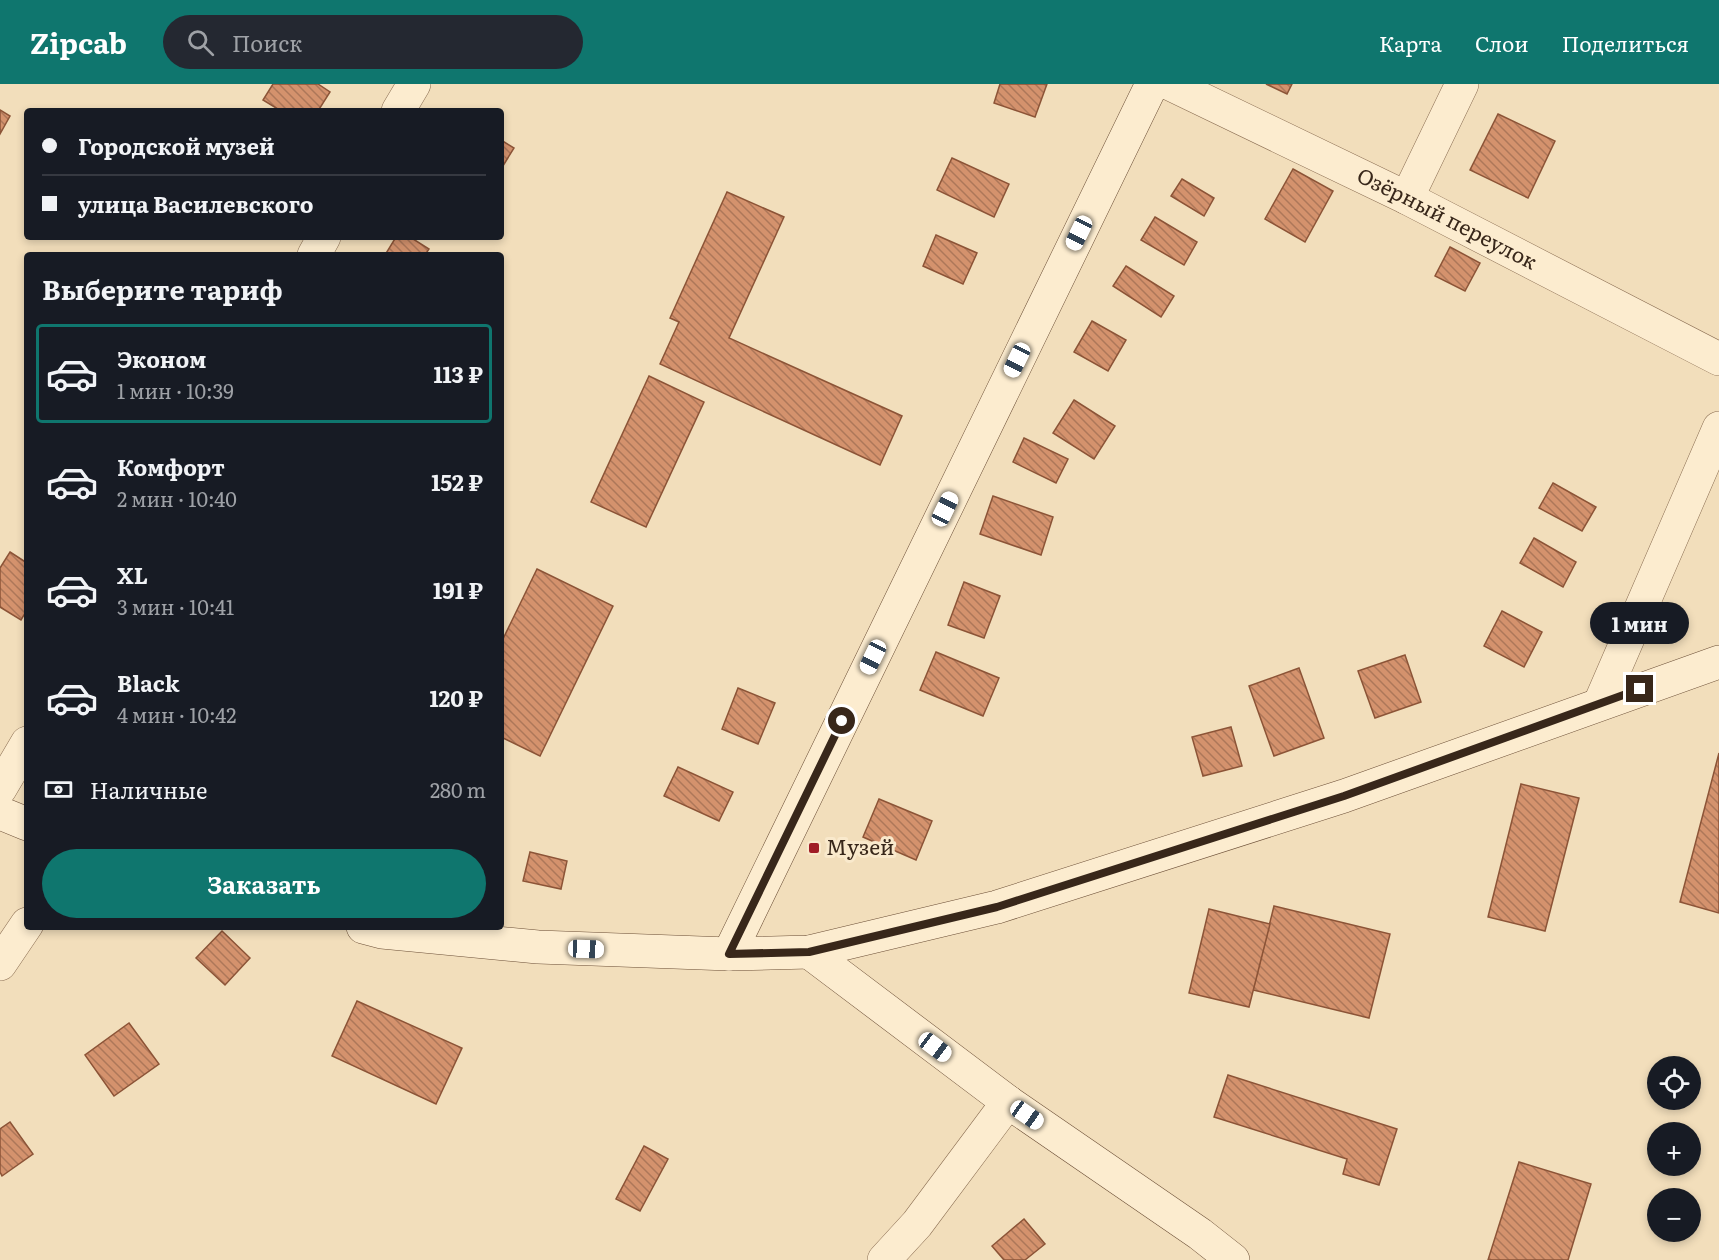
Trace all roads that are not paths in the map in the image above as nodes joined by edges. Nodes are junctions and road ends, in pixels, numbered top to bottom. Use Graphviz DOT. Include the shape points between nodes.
graph roads {
  1 [pos="414,84"];
  2 [pos="1152,84"];
  3 [pos="1170,84"];
  4 [pos="1462,84"];
  5 [pos="400,108"];
  6 [pos="1407,198"];
  7 [pos="1719,358"];
  8 [pos="1719,428"];
  9 [pos="1719,662"];
  10 [pos="1600,702"];
  11 [pos="24,748"];
  12 [pos="0,789"];
  13 [pos="0,813"];
  14 [pos="24,823"];
  15 [pos="24,928"];
  16 [pos="374,930"];
  17 [pos="809,952"];
  18 [pos="729,954"];
  19 [pos="0,964"];
  20 [pos="1008,1102"];
  21 [pos="884,1260"];
  22 [pos="1233,1260"];
  1 -- 5 [label="street"];
  2 -- 18 [label="street"];
  3 -- 6 [label="street, Озёрный переулок"];
  4 -- 6 [label="street"];
  6 -- 7 [label="street, Озёрный переулок"];
  8 -- 10 [label="street"];
  9 -- 10 [label="street"];
  10 -- 17 [label="street" via="1344,796 997,907"];
  11 -- 12 [label="street"];
  13 -- 14 [label="street"];
  15 -- 19 [label="street"];
  16 -- 18 [label="street" via="538,947"];
  17 -- 18 [label="street"];
  17 -- 20 [label="street"];
  20 -- 21 [label="street" via="917,1224"];
  20 -- 22 [label="street"];
}
